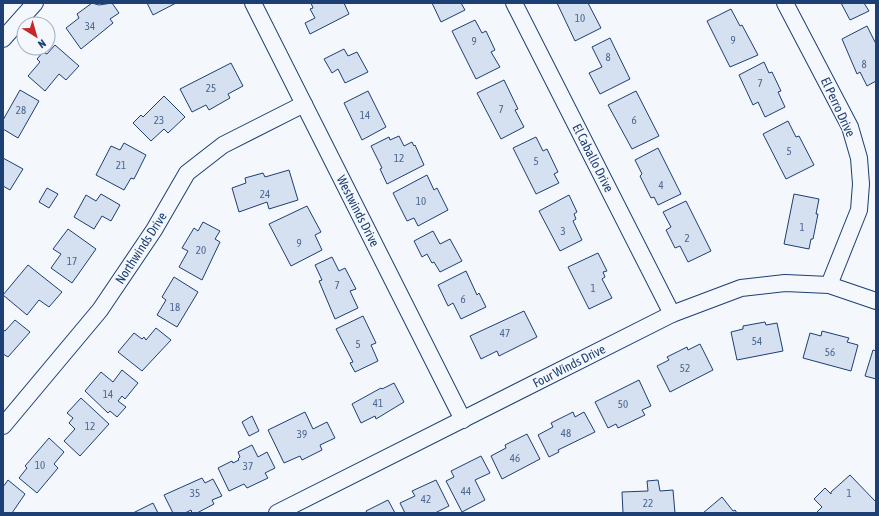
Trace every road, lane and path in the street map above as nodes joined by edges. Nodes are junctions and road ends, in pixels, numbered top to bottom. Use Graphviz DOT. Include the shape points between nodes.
graph roads {
  1 [pos="35,3"];
  2 [pos="253,3"];
  3 [pos="514,3"];
  4 [pos="785,3"];
  5 [pos="3,39"];
  6 [pos="304,104"];
  7 [pos="829,286"];
  8 [pos="876,301"];
  9 [pos="672,314"];
  10 [pos="463,420"];
  11 [pos="3,426"];
  12 [pos="277,513"];
  1 -- 5 [label="street"];
  2 -- 6 [label="street, Westwinds Drive"];
  3 -- 9 [label="street, El Caballo Drive"];
  4 -- 7 [label="street, El Perro Drive" via="850,127 859,158 859,210"];
  6 -- 10 [label="street, Westwinds Drive"];
  6 -- 11 [label="street, Northwinds Drive" via="223,144 187,173 154,230 100,310"];
  7 -- 8 [label="street, Four Winds Drive"];
  7 -- 9 [label="street, Four Winds Drive" via="785,283 741,288"];
  9 -- 10 [label="street, Four Winds Drive"];
  10 -- 12 [label="street, Four Winds Drive"];
}
